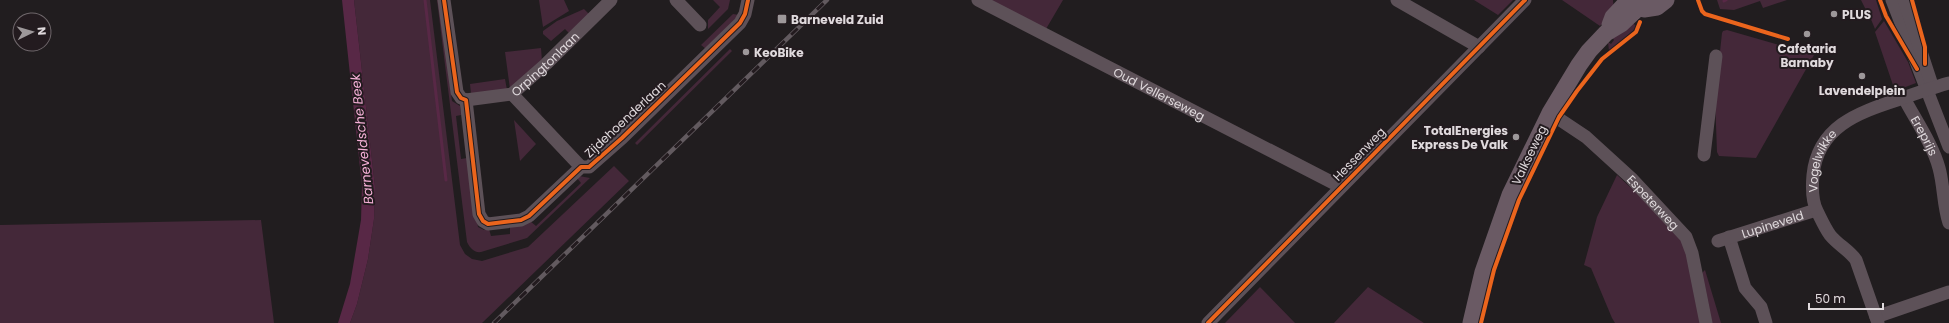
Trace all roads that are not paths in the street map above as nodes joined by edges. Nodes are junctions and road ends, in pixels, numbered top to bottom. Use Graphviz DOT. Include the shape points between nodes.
graph roads {
  1 [pos="444,0"];
  2 [pos="611,0"];
  3 [pos="676,0"];
  4 [pos="748,0"];
  5 [pos="978,0"];
  6 [pos="1398,0"];
  7 [pos="1525,0"];
  8 [pos="1666,0"];
  9 [pos="1892,0"];
  10 [pos="1904,0"];
  11 [pos="1634,2"];
  12 [pos="700,25"];
  13 [pos="1479,47"];
  14 [pos="1716,56"];
  15 [pos="1949,83"];
  16 [pos="1930,89"];
  17 [pos="512,94"];
  18 [pos="1904,98"];
  19 [pos="466,100"];
  20 [pos="1550,113"];
  21 [pos="1949,147"];
  22 [pos="1704,155"];
  23 [pos="581,167"];
  24 [pos="1341,187"];
  25 [pos="1816,210"];
  26 [pos="1949,223"];
  27 [pos="1949,292"];
  28 [pos="1877,320"];
  29 [pos="1208,323"];
  30 [pos="1470,323"];
  31 [pos="1706,323"];
  32 [pos="1766,323"];
  1 -- 19 [label="street, Zijdehoenderlaan" via="457,92"];
  2 -- 17 [label="street, Orpingtonlaan"];
  3 -- 12 [label="street"];
  4 -- 23 [label="street, Zijdehoenderlaan" via="744,18 727,36 622,138 589,167"];
  5 -- 24 [label="street, Oud Vellerseweg"];
  6 -- 13 [label="street"];
  7 -- 13 [label="street, Hessenweg"];
  8 -- 11 [label="main road" via="1652,8"];
  9 -- 16 [label="street"];
  10 -- 16 [label="street"];
  11 -- 20 [label="main road, Valkseweg" via="1621,24 1606,33 1579,65"];
  13 -- 24 [label="street, Hessenweg"];
  14 -- 22 [label="street"];
  15 -- 16 [label="street, Vogelwikke"];
  16 -- 18 [label="street, Vogelwikke"];
  16 -- 21 [label="street" via="1943,113 1943,130"];
  17 -- 19 [label="street, Orpingtonlaan"];
  17 -- 23 [label="street"];
  18 -- 25 [label="street, Vogelwikke" via="1869,109 1849,119 1835,129 1823,144 1814,164 1812,184"];
  18 -- 26 [label="street, Ereprijs" via="1939,166 1945,212"];
  19 -- 23 [label="street, Zijdehoenderlaan" via="480,214 483,221 488,224 520,220 529,216"];
  20 -- 30 [label="main road, Valkseweg" via="1510,195 1483,272"];
  20 -- 31 [label="street, Espeterweg" via="1586,136 1631,178 1686,237 1692,253"];
  24 -- 29 [label="street, Hessenweg"];
  25 -- 28 [label="street, Vogelwikke" via="1831,236 1856,260"];
  25 -- 32 [label="street, Lupineveld" via="1723,239 1745,288 1761,307"];
  27 -- 28 [label="street"];
}
